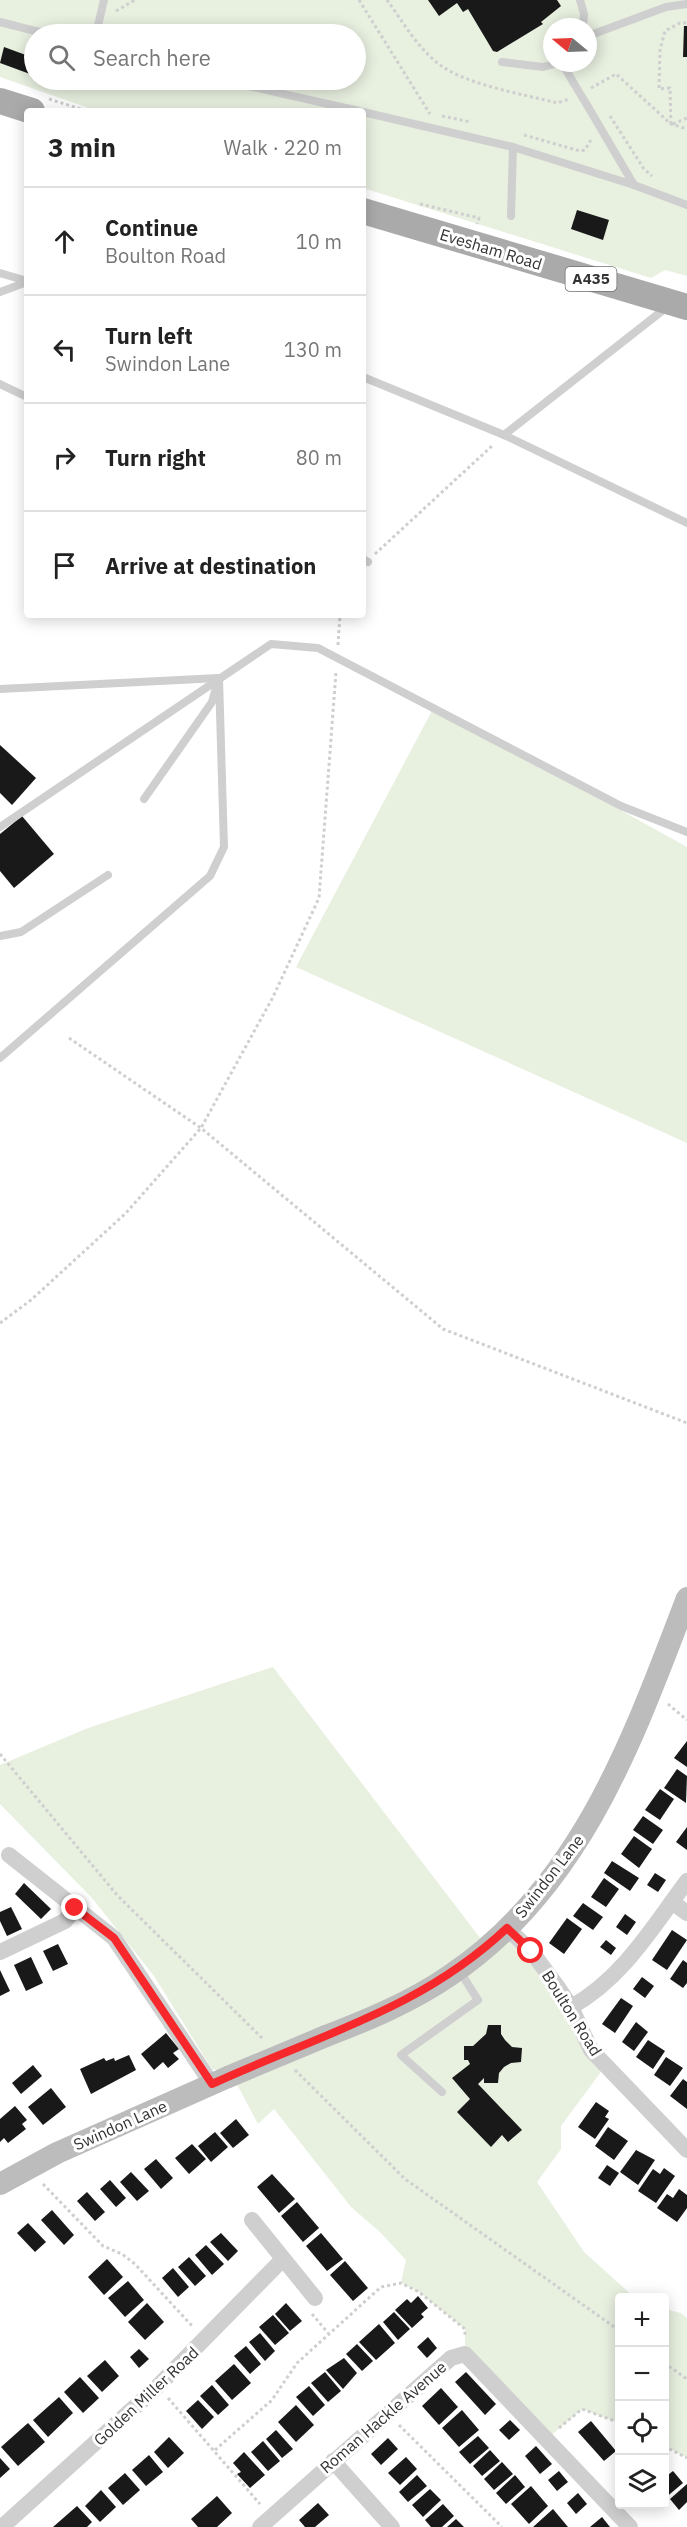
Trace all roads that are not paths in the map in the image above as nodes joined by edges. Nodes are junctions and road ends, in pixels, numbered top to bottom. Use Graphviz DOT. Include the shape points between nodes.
graph roads {
  1 [pos="105,0"];
  2 [pos="580,0"];
  3 [pos="687,4"];
  4 [pos="584,18"];
  5 [pos="0,22"];
  6 [pos="98,24"];
  7 [pos="24,28"];
  8 [pos="597,33"];
  9 [pos="502,62"];
  10 [pos="543,67"];
  11 [pos="566,72"];
  12 [pos="267,90"];
  13 [pos="0,101"];
  14 [pos="24,108"];
  15 [pos="348,108"];
  16 [pos="366,112"];
  17 [pos="513,147"];
  18 [pos="634,185"];
  19 [pos="687,204"];
  20 [pos="366,212"];
  21 [pos="511,216"];
  22 [pos="0,273"];
  23 [pos="24,281"];
  24 [pos="24,283"];
  25 [pos="0,292"];
  26 [pos="680,305"];
  27 [pos="366,378"];
  28 [pos="0,384"];
  29 [pos="24,396"];
  30 [pos="504,435"];
  31 [pos="687,523"];
  32 [pos="219,678"];
  33 [pos="0,689"];
  34 [pos="144,799"];
  35 [pos="0,827"];
  36 [pos="687,832"];
  37 [pos="108,875"];
  38 [pos="0,936"];
  39 [pos="0,1058"];
  40 [pos="687,1598"];
  41 [pos="9,1855"];
  42 [pos="687,1881"];
  43 [pos="672,1902"];
  44 [pos="75,1908"];
  45 [pos="687,1913"];
  46 [pos="507,1928"];
  47 [pos="0,1952"];
  48 [pos="459,1969"];
  49 [pos="571,2007"];
  50 [pos="220,2080"];
  51 [pos="442,2092"];
  52 [pos="687,2150"];
  53 [pos="0,2184"];
  54 [pos="252,2220"];
  55 [pos="283,2259"];
  56 [pos="315,2298"];
  57 [pos="333,2461"];
  58 [pos="266,2522"];
  59 [pos="2,2527"];
  60 [pos="392,2527"];
  61 [pos="630,2527"];
  1 -- 6 [label="lane"];
  2 -- 4 [label="lane"];
  3 -- 8 [label="lane" via="666,7"];
  5 -- 7 [label="lane"];
  9 -- 10 [label="lane"];
  11 -- 18 [label="lane, bridge"];
  12 -- 15 [label="lane"];
  13 -- 14 [label="main road"];
  16 -- 17 [label="lane"];
  17 -- 18 [label="lane"];
  17 -- 21 [label="lane"];
  18 -- 19 [label="lane"];
  20 -- 26 [label="main road, Evesham Road / A435"];
  22 -- 23 [label="lane"];
  24 -- 25 [label="lane"];
  26 -- 30 [label="lane"];
  27 -- 30 [label="lane"];
  28 -- 29 [label="lane"];
  30 -- 31 [label="lane"];
  32 -- 33 [label="lane"];
  32 -- 34 [label="lane" via="212,702"];
  32 -- 35 [label="lane"];
  32 -- 36 [label="lane" via="271,644 318,648 621,806"];
  32 -- 39 [label="lane" via="224,847 210,876"];
  37 -- 38 [label="lane" via="21,932"];
  40 -- 46 [label="street, Swindon Lane" via="599,1807 559,1867"];
  41 -- 44 [label="street"];
  42 -- 43 [label="street"];
  43 -- 45 [label="street"];
  43 -- 49 [label="street" via="610,1979 592,1996"];
  44 -- 47 [label="street" via="66,1921"];
  44 -- 50 [label="street" via="114,1938"];
  46 -- 48 [label="street, Swindon Lane"];
  46 -- 49 [label="street, Boulton Road" via="531,1951"];
  48 -- 50 [label="street, Swindon Lane, bridge" via="420,1994"];
  48 -- 51 [label="lane" via="478,2000 401,2055"];
  49 -- 52 [label="street, Boulton Road" via="591,2050"];
  50 -- 53 [label="street, Swindon Lane" via="27,2167"];
  54 -- 55 [label="street"];
  55 -- 56 [label="street"];
  55 -- 59 [label="street, Golden Miller Road" via="206,2341"];
  57 -- 58 [label="street, Roman Hackle Avenue"];
  57 -- 60 [label="street"];
  57 -- 61 [label="street, Roman Hackle Avenue" via="451,2358 465,2354"];
}
